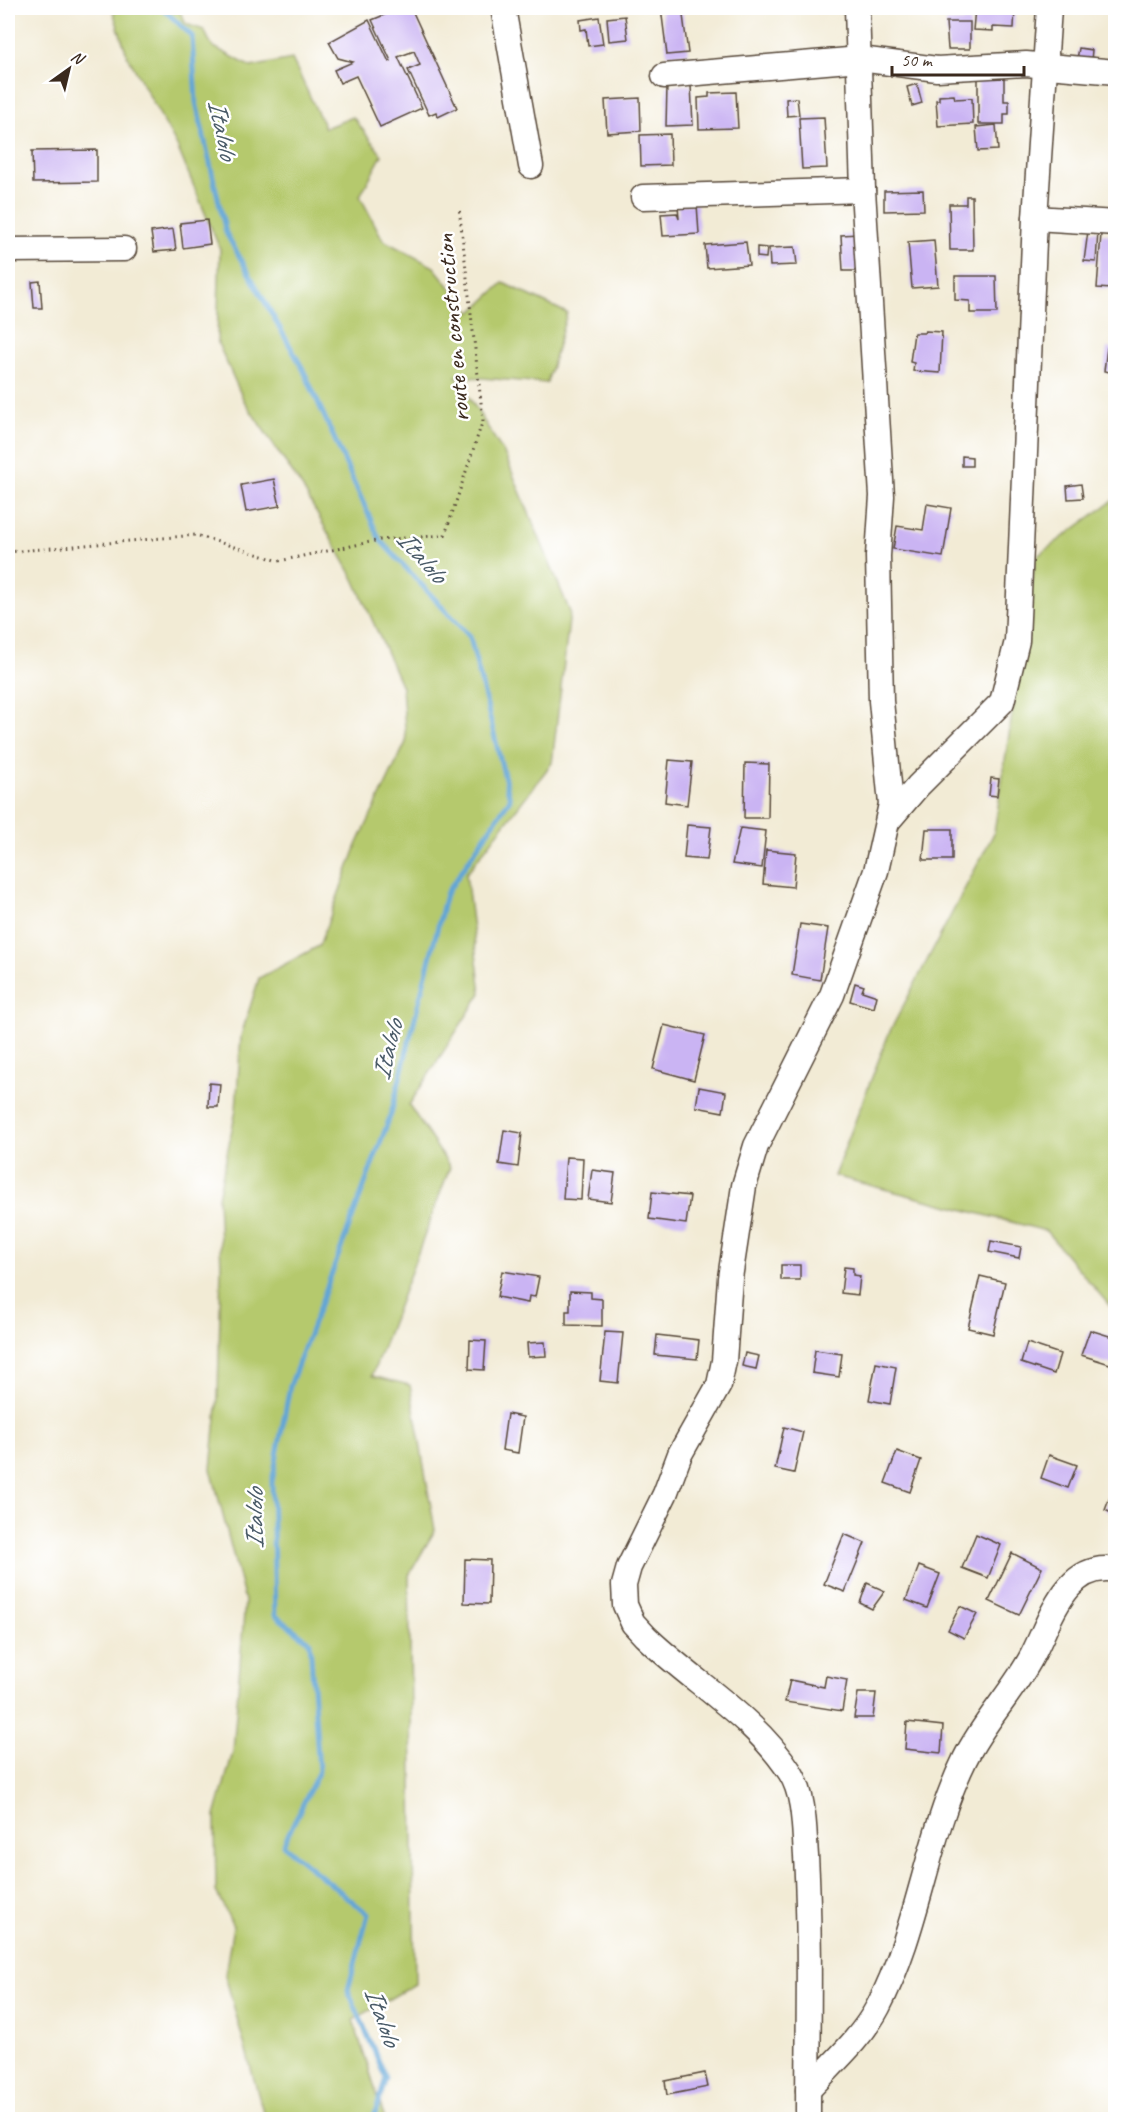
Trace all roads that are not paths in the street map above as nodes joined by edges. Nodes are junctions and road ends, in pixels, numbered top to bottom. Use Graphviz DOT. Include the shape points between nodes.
graph roads {
  1 [pos="503,8"];
  2 [pos="857,8"];
  3 [pos="1049,8"];
  4 [pos="860,59"];
  5 [pos="1044,65"];
  6 [pos="1116,72"];
  7 [pos="664,76"];
  8 [pos="531,166"];
  9 [pos="862,190"];
  10 [pos="643,197"];
  11 [pos="1035,218"];
  12 [pos="1116,223"];
  13 [pos="124,249"];
  14 [pos="8,250"];
  15 [pos="888,821"];
  16 [pos="1116,1570"];
  17 [pos="808,2090"];
  18 [pos="808,2120"];
  1 -- 8 [label="street"];
  2 -- 4 [label="street"];
  3 -- 5 [label="street"];
  4 -- 5 [label="street" via="938,69"];
  4 -- 7 [label="street"];
  4 -- 9 [label="street"];
  5 -- 6 [label="street"];
  5 -- 11 [label="street"];
  9 -- 10 [label="street"];
  9 -- 15 [label="street" via="882,496 878,567 881,702 892,792"];
  11 -- 12 [label="street"];
  11 -- 15 [label="street" via="1014,651 1002,702"];
  13 -- 14 [label="street"];
  15 -- 17 [label="street" via="876,871 832,995 748,1169 730,1278 719,1386 680,1454 624,1585 625,1605 633,1623 745,1720 792,1775 800,1799 808,1898"];
  16 -- 17 [label="street" via="1090,1570 1074,1580 1031,1659 970,1750 937,1832 902,1953 877,2008 857,2038"];
  17 -- 18 [label="street"];
}
